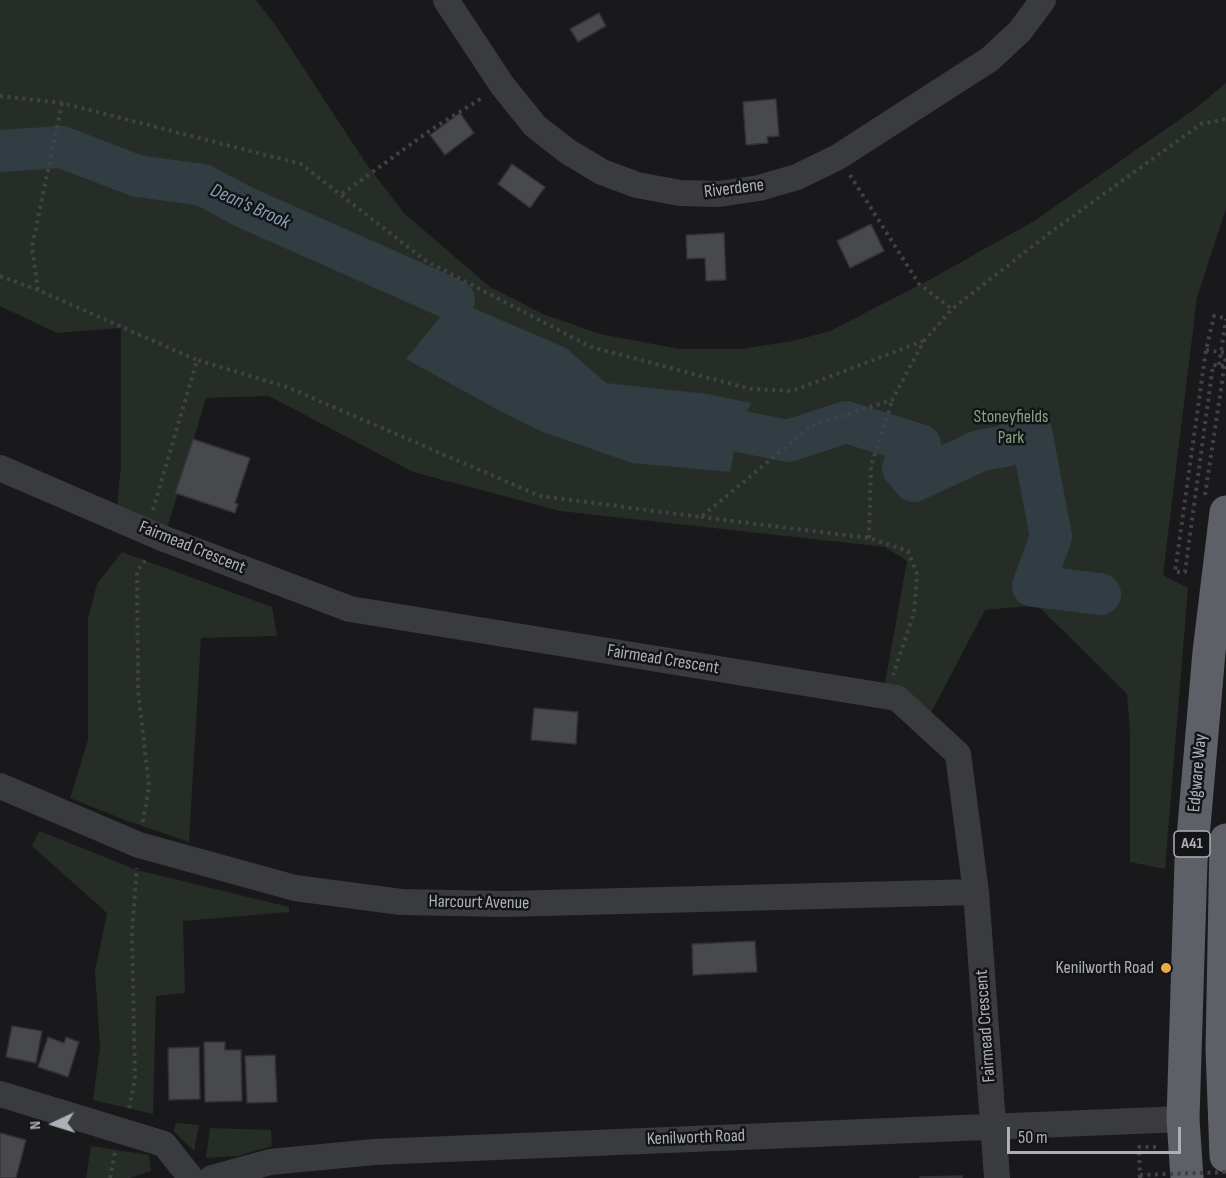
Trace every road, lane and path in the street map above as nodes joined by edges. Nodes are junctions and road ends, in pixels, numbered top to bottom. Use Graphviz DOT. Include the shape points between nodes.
graph roads {
  1 [pos="446,0"];
  2 [pos="1043,0"];
  3 [pos="502,85"];
  4 [pos="0,96"];
  5 [pos="62,103"];
  6 [pos="1226,119"];
  7 [pos="838,157"];
  8 [pos="342,194"];
  9 [pos="0,276"];
  10 [pos="38,290"];
  11 [pos="952,309"];
  12 [pos="1226,318"];
  13 [pos="924,341"];
  14 [pos="1206,350"];
  15 [pos="1226,354"];
  16 [pos="197,360"];
  17 [pos="1219,365"];
  18 [pos="892,400"];
  19 [pos="0,468"];
  20 [pos="1226,512"];
  21 [pos="701,517"];
  22 [pos="147,531"];
  23 [pos="868,538"];
  24 [pos="888,696"];
  25 [pos="0,786"];
  26 [pos="1226,840"];
  27 [pos="976,892"];
  28 [pos="1224,1049"];
  29 [pos="0,1094"];
  30 [pos="1184,1119"];
  31 [pos="993,1125"];
  32 [pos="1155,1147"];
  33 [pos="1226,1156"];
  34 [pos="1226,1172"];
  35 [pos="1140,1176"];
  36 [pos="191,1178"];
  37 [pos="212,1178"];
  38 [pos="997,1178"];
  39 [pos="1187,1178"];
  1 -- 3 [label="street, Riverdene"];
  2 -- 7 [label="street, Riverdene" via="1020,31 990,59"];
  3 -- 7 [label="street, Riverdene" via="535,126 567,152 602,172 637,185 680,194 719,194 797,177"];
  3 -- 8 [label="path" via="432,129"];
  4 -- 5 [label="path"];
  5 -- 8 [label="path" via="301,164"];
  5 -- 10 [label="path" via="32,247"];
  6 -- 11 [label="path" via="1201,124"];
  7 -- 11 [label="path" via="919,284"];
  8 -- 13 [label="path" via="426,261 591,346 751,389 792,391"];
  9 -- 10 [label="path"];
  10 -- 16 [label="path"];
  11 -- 13 [label="path"];
  12 -- 14 [label="path" via="1214,316"];
  12 -- 17 [label="path"];
  13 -- 18 [label="path"];
  14 -- 15 [label="path, bridge"];
  14 -- 17 [label="path" via="1175,572 1185,572 1213,365"];
  15 -- 17 [label="path" via="1224,366"];
  16 -- 21 [label="path" via="287,387 540,496"];
  16 -- 22 [label="path"];
  18 -- 21 [label="path" via="811,426"];
  18 -- 23 [label="path" via="871,466"];
  19 -- 22 [label="street, Fairmead Crescent"];
  20 -- 30 [label="highway, Edgware Way / A41" via="1191,861"];
  21 -- 23 [label="path"];
  22 -- 24 [label="street, Fairmead Crescent" via="350,609"];
  23 -- 24 [label="path" via="908,551 917,574 914,613"];
  24 -- 27 [label="street, Fairmead Crescent" via="897,698 958,754"];
  25 -- 27 [label="street, Harcourt Avenue" via="139,845 296,888 401,902 505,904"];
  26 -- 28 [label="highway, A41"];
  27 -- 31 [label="street, Fairmead Crescent"];
  28 -- 33 [label="highway, A41"];
  29 -- 36 [label="street" via="164,1144"];
  30 -- 31 [label="street, Kenilworth Road"];
  30 -- 39 [label="highway, Edgware Way / A41"];
  31 -- 37 [label="street, Kenilworth Road" via="374,1152 270,1162"];
  31 -- 38 [label="street, Fairmead Crescent"];
  32 -- 35 [label="path" via="1139,1148"];
  34 -- 35 [label="path, bridge"];
}
